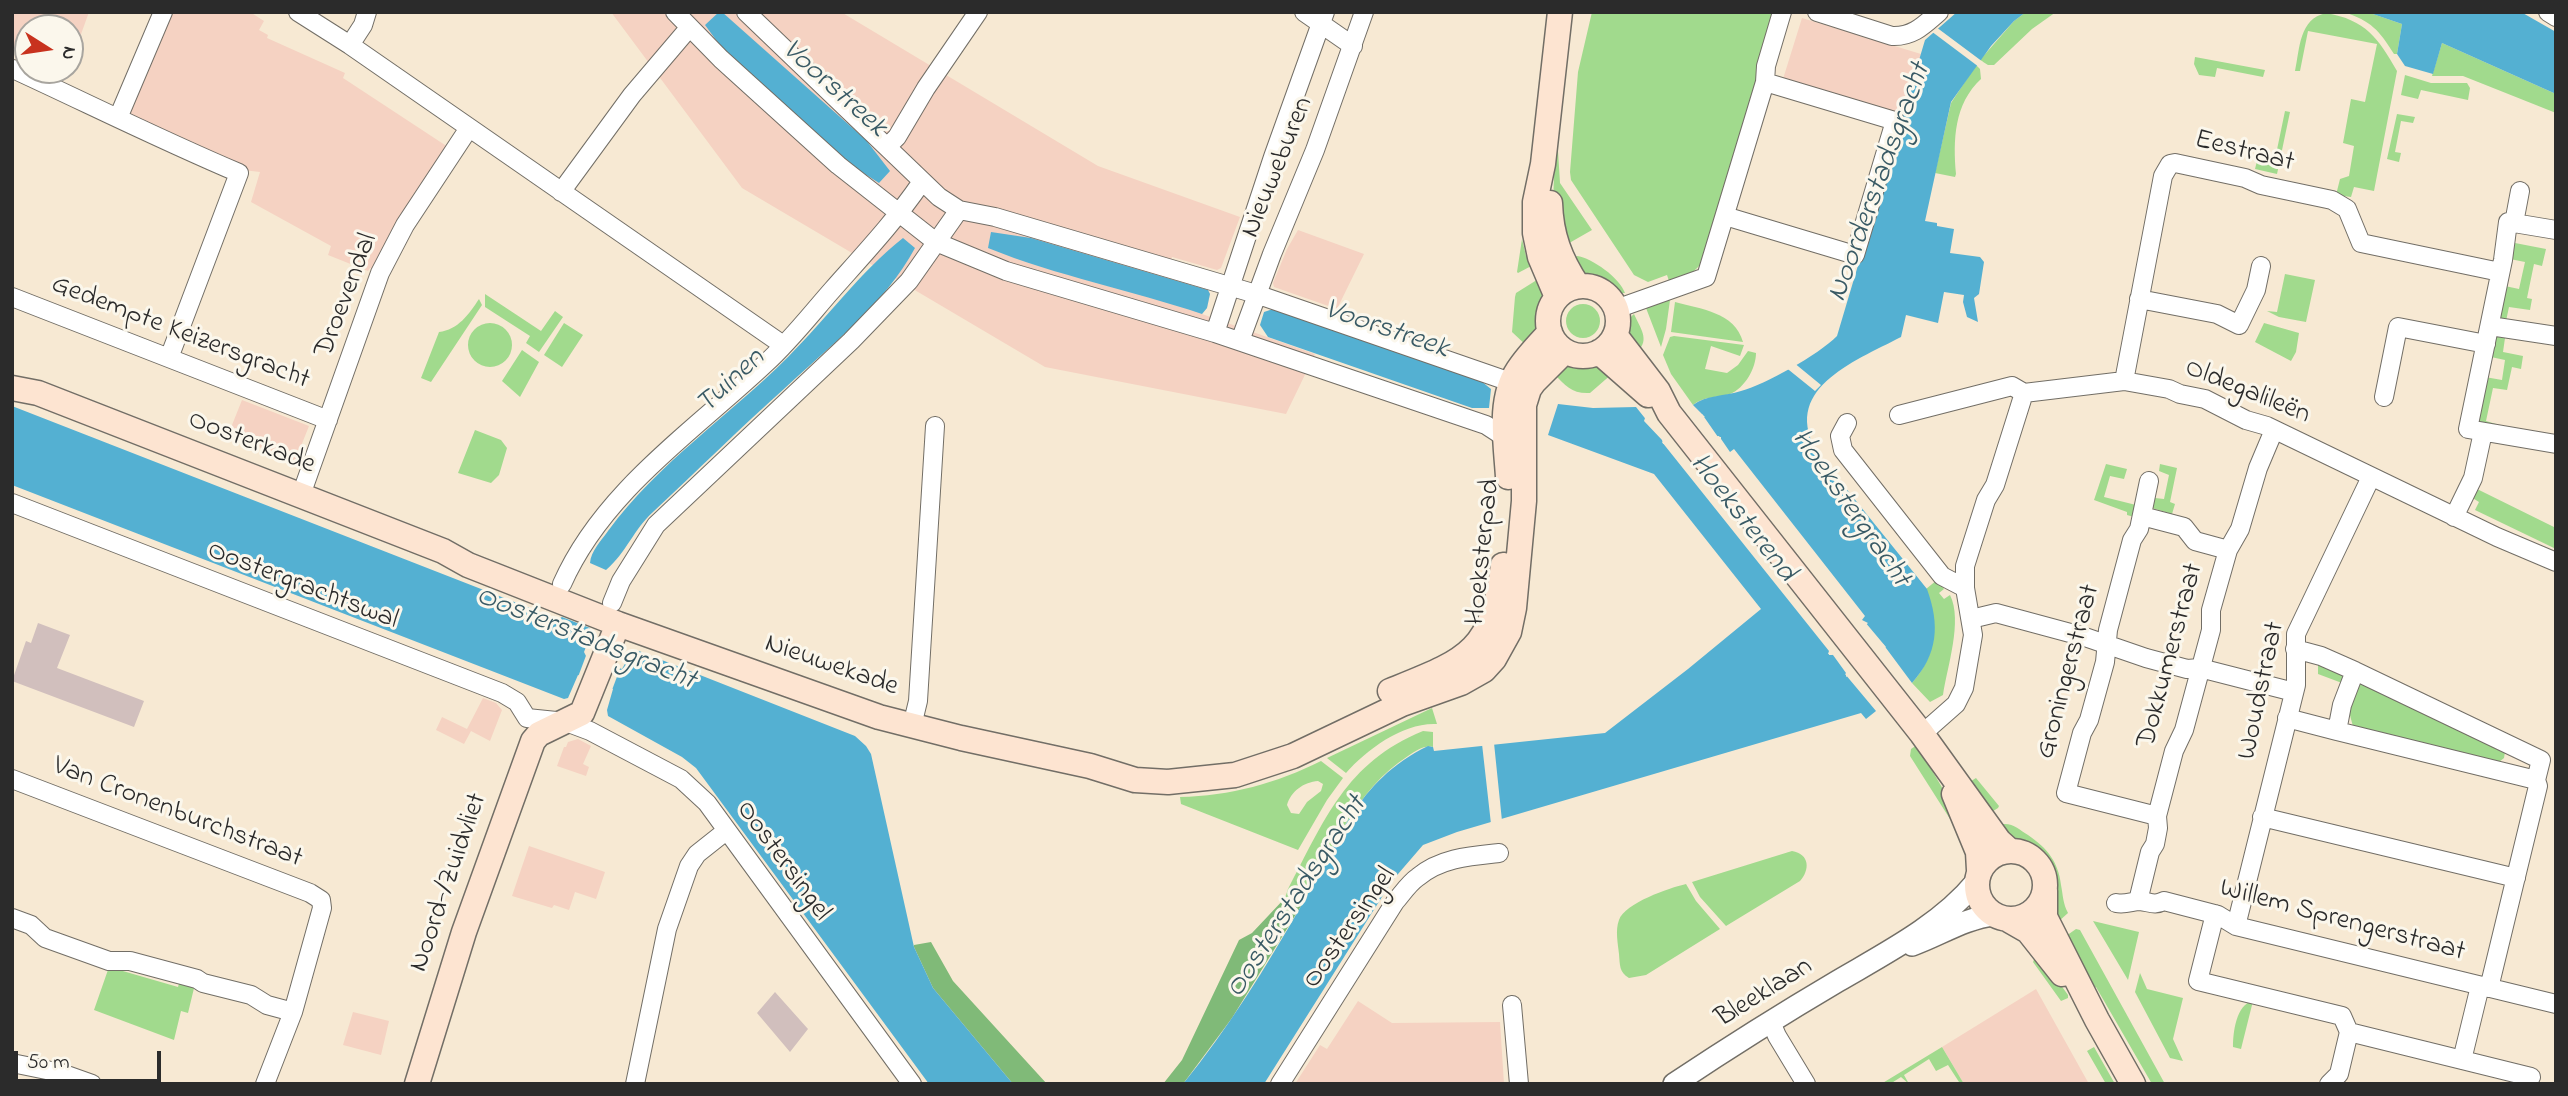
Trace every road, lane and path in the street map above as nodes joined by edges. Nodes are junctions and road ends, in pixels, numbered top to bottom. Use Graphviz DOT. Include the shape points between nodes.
graph roads {
  1 [pos="163,12"];
  2 [pos="298,12"];
  3 [pos="367,12"];
  4 [pos="675,12"];
  5 [pos="746,12"];
  6 [pos="978,12"];
  7 [pos="1304,12"];
  8 [pos="1364,12"];
  9 [pos="1560,12"];
  10 [pos="1572,12"];
  11 [pos="1782,12"];
  12 [pos="1818,12"];
  13 [pos="1939,12"];
  14 [pos="2548,12"];
  15 [pos="2556,17"];
  16 [pos="1322,18"];
  17 [pos="689,29"];
  18 [pos="350,45"];
  19 [pos="1353,46"];
  20 [pos="1557,50"];
  21 [pos="13,69"];
  22 [pos="1765,82"];
  23 [pos="118,118"];
  24 [pos="469,128"];
  25 [pos="887,147"];
  26 [pos="921,183"];
  27 [pos="2520,191"];
  28 [pos="561,192"];
  29 [pos="959,210"];
  30 [pos="900,213"];
  31 [pos="1725,216"];
  32 [pos="2514,223"];
  33 [pos="2556,230"];
  34 [pos="936,242"];
  35 [pos="2261,266"];
  36 [pos="2500,272"];
  37 [pos="1230,286"];
  38 [pos="1568,291"];
  39 [pos="1256,294"];
  40 [pos="12,297"];
  41 [pos="2139,299"];
  42 [pos="1616,309"];
  43 [pos="2490,326"];
  44 [pos="1550,332"];
  45 [pos="1215,333"];
  46 [pos="2556,336"];
  47 [pos="1240,341"];
  48 [pos="1607,343"];
  49 [pos="2486,344"];
  50 [pos="783,345"];
  51 [pos="1566,351"];
  52 [pos="169,358"];
  53 [pos="12,378"];
  54 [pos="2124,381"];
  55 [pos="12,388"];
  56 [pos="38,393"];
  57 [pos="2024,393"];
  58 [pos="2384,397"];
  59 [pos="1510,410"];
  60 [pos="1899,415"];
  61 [pos="328,420"];
  62 [pos="1847,423"];
  63 [pos="935,426"];
  64 [pos="2274,429"];
  65 [pos="2475,430"];
  66 [pos="2556,444"];
  67 [pos="2371,477"];
  68 [pos="2150,481"];
  69 [pos="301,495"];
  70 [pos="12,503"];
  71 [pos="2142,516"];
  72 [pos="2454,517"];
  73 [pos="2228,550"];
  74 [pos="443,551"];
  75 [pos="2556,562"];
  76 [pos="562,584"];
  77 [pos="1965,588"];
  78 [pos="618,612"];
  79 [pos="1970,619"];
  80 [pos="2107,645"];
  81 [pos="2295,649"];
  82 [pos="2200,668"];
  83 [pos="2355,671"];
  84 [pos="2294,692"];
  85 [pos="2287,718"];
  86 [pos="566,722"];
  87 [pos="912,726"];
  88 [pos="2337,731"];
  89 [pos="1922,734"];
  90 [pos="1943,764"];
  91 [pos="1199,772"];
  92 [pos="12,779"];
  93 [pos="2536,780"];
  94 [pos="2157,816"];
  95 [pos="2262,817"];
  96 [pos="726,831"];
  97 [pos="2009,850"];
  98 [pos="1499,853"];
  99 [pos="1978,876"];
  100 [pos="2516,878"];
  101 [pos="2045,891"];
  102 [pos="2137,901"];
  103 [pos="2116,904"];
  104 [pos="2215,914"];
  105 [pos="2000,917"];
  106 [pos="12,918"];
  107 [pos="2236,926"];
  108 [pos="1887,954"];
  109 [pos="2484,987"];
  110 [pos="2556,1004"];
  111 [pos="1512,1005"];
  112 [pos="293,1012"];
  113 [pos="2097,1020"];
  114 [pos="1772,1022"];
  115 [pos="2349,1032"];
  116 [pos="2462,1060"];
  117 [pos="12,1063"];
  118 [pos="2530,1077"];
  119 [pos="911,1083"];
  120 [pos="92,1084"];
  121 [pos="265,1084"];
  122 [pos="417,1084"];
  123 [pos="635,1084"];
  124 [pos="1280,1084"];
  125 [pos="1519,1084"];
  126 [pos="1674,1084"];
  127 [pos="1806,1084"];
  128 [pos="2133,1084"];
  129 [pos="2329,1084"];
  1 -- 23 [label="street"];
  2 -- 18 [label="street"];
  3 -- 18 [label="street"];
  4 -- 17 [label="street"];
  5 -- 25 [label="street"];
  6 -- 25 [label="street"];
  7 -- 16 [label="street"];
  8 -- 19 [label="street, Nieuweburen"];
  9 -- 20 [label="main road"];
  10 -- 20 [label="main road"];
  11 -- 22 [label="street"];
  12 -- 13 [label="street" via="1903,37"];
  14 -- 15 [label="street"];
  16 -- 19 [label="street"];
  16 -- 37 [label="street, Nieuweburen"];
  17 -- 28 [label="street" via="632,95"];
  17 -- 30 [label="street" via="838,165"];
  18 -- 24 [label="street"];
  19 -- 39 [label="street, Nieuweburen"];
  20 -- 38 [label="main road" via="1543,164 1551,226"];
  21 -- 23 [label="street"];
  22 -- 31 [label="street"];
  22 -- 31 [label="street" via="1895,121 1855,255"];
  23 -- 52 [label="street" via="240,173"];
  24 -- 28 [label="street"];
  24 -- 61 [label="street, Droevendal" via="405,225 380,273"];
  25 -- 26 [label="street"];
  26 -- 29 [label="street"];
  26 -- 30 [label="street"];
  27 -- 32 [label="street"];
  28 -- 50 [label="street"];
  29 -- 34 [label="street"];
  29 -- 37 [label="street"];
  30 -- 34 [label="street"];
  30 -- 50 [label="street"];
  31 -- 42 [label="street" via="1706,278"];
  32 -- 33 [label="street"];
  32 -- 36 [label="street" via="2508,222"];
  34 -- 45 [label="street" via="1006,271"];
  34 -- 78 [label="street" via="909,281 851,341 656,525 626,572"];
  35 -- 41 [label="street" via="2256,290 2239,325 2217,314"];
  36 -- 41 [label="street, Eestraat" via="2361,243 2347,209 2332,200 2175,163 2163,176"];
  36 -- 43 [label="street"];
  37 -- 39 [label="street"];
  37 -- 45 [label="street, Nieuweburen"];
  38 -- 42 [label="main road" via="1590,286 1601,291"];
  38 -- 44 [label="main road" via="1550,307"];
  39 -- 47 [label="street, Nieuweburen"];
  39 -- 59 [label="street"];
  40 -- 52 [label="street, Gedempte Keizersgracht"];
  41 -- 54 [label="street, Eestraat"];
  42 -- 48 [label="main road" via="1618,318"];
  43 -- 46 [label="street"];
  43 -- 49 [label="street"];
  44 -- 51 [label="main road"];
  44 -- 59 [label="main road" via="1524,361"];
  45 -- 47 [label="street"];
  47 -- 59 [label="street"];
  48 -- 51 [label="main road" via="1582,356"];
  48 -- 89 [label="main road" via="1658,391 1671,415"];
  49 -- 58 [label="street" via="2398,327"];
  49 -- 65 [label="street"];
  50 -- 76 [label="street" via="622,496 589,538"];
  51 -- 59 [label="main road"];
  52 -- 61 [label="street, Gedempte Keizersgracht"];
  53 -- 56 [label="main road, Oosterkade"];
  54 -- 57 [label="street, Oldegalileën"];
  54 -- 64 [label="street, Oldegalileën" via="2205,399"];
  55 -- 56 [label="main road, Oosterkade"];
  56 -- 69 [label="main road, Oosterkade"];
  57 -- 60 [label="street, Oldegalileën" via="2012,386"];
  57 -- 77 [label="street" via="1965,566"];
  59 -- 91 [label="main road, Hoeksterpad" via="1499,593 1490,624 1475,646 1444,669 1265,750"];
  59 -- 91 [label="main road, Hoeksterpad" via="1524,501 1510,632 1494,659 1468,680 1402,704 1293,756 1235,775"];
  61 -- 69 [label="street, Droevendal"];
  62 -- 77 [label="street" via="1840,436 1843,450 1942,576"];
  63 -- 87 [label="street" via="918,701"];
  64 -- 67 [label="street, Oldegalileën"];
  64 -- 73 [label="street, Dokkumerstraat" via="2240,529"];
  65 -- 66 [label="street"];
  65 -- 72 [label="street" via="2473,478"];
  67 -- 72 [label="street, Oldegalileën"];
  67 -- 81 [label="street, Woudstraat" via="2296,635"];
  68 -- 71 [label="street, Groningerstraat"];
  69 -- 74 [label="main road, Oosterkade"];
  70 -- 86 [label="street, Oostergrachtswal" via="502,693 517,702 527,718"];
  71 -- 73 [label="street" via="2184,527 2195,541"];
  71 -- 80 [label="street, Groningerstraat"];
  72 -- 75 [label="street, Oldegalileën"];
  73 -- 82 [label="street, Dokkumerstraat"];
  74 -- 76 [label="main road, Oosterkade"];
  74 -- 78 [label="main road, Oosterkade" via="468,565"];
  76 -- 78 [label="main road, Oosterkade"];
  77 -- 79 [label="street"];
  78 -- 86 [label="main road, Noord-/Zuidvliet" via="582,713"];
  78 -- 87 [label="main road, Nieuwekade" via="666,626 732,663 821,698"];
  79 -- 80 [label="street" via="1996,613"];
  79 -- 89 [label="street" via="1973,635 1961,698"];
  80 -- 82 [label="street" via="2187,669"];
  80 -- 94 [label="street, Groningerstraat" via="2066,793"];
  81 -- 83 [label="street"];
  81 -- 84 [label="street, Woudstraat"];
  82 -- 84 [label="street"];
  82 -- 94 [label="street, Dokkumerstraat"];
  83 -- 88 [label="street"];
  83 -- 93 [label="street" via="2541,760"];
  84 -- 85 [label="street, Woudstraat"];
  85 -- 88 [label="street"];
  85 -- 95 [label="street, Woudstraat"];
  86 -- 96 [label="street, Oostersingel" via="681,779 707,803"];
  86 -- 122 [label="main road, Noord-/Zuidvliet" via="533,741 478,889"];
  87 -- 91 [label="main road, Nieuwekade" via="1146,782"];
  88 -- 93 [label="street"];
  89 -- 90 [label="main road"];
  90 -- 97 [label="main road"];
  90 -- 99 [label="main road" via="1978,852"];
  92 -- 112 [label="street, Van Cronenburchstraat" via="321,901"];
  93 -- 100 [label="street"];
  94 -- 102 [label="street, Dokkumerstraat" via="2157,836"];
  95 -- 100 [label="street"];
  95 -- 107 [label="street, Woudstraat"];
  96 -- 119 [label="street, Oostersingel"];
  96 -- 123 [label="street" via="690,866 667,929"];
  97 -- 99 [label="main road" via="1987,859"];
  97 -- 101 [label="main road" via="2022,852 2041,867"];
  98 -- 124 [label="street, Oostersingel" via="1454,859 1417,877 1395,902"];
  99 -- 105 [label="main road" via="1978,895 1984,907"];
  99 -- 108 [label="street, Bleeklaan" via="1965,896"];
  100 -- 109 [label="street"];
  101 -- 105 [label="main road" via="2032,912 2020,918"];
  101 -- 113 [label="main road" via="2045,916"];
  102 -- 103 [label="street, Willem Sprengerstraat"];
  102 -- 104 [label="street, Willem Sprengerstraat" via="2156,905 2164,901"];
  104 -- 107 [label="street, Willem Sprengerstraat"];
  104 -- 115 [label="street" via="2198,981 2342,1016"];
  105 -- 108 [label="street, Bleeklaan" via="1979,916"];
  105 -- 113 [label="main road" via="2028,931"];
  106 -- 112 [label="street" via="31,925 46,939 109,961 130,961 197,979"];
  107 -- 109 [label="street, Willem Sprengerstraat"];
  108 -- 114 [label="street, Bleeklaan"];
  109 -- 110 [label="street, Willem Sprengerstraat"];
  109 -- 116 [label="street"];
  111 -- 125 [label="street"];
  112 -- 121 [label="street"];
  113 -- 128 [label="main road"];
  114 -- 126 [label="street, Bleeklaan"];
  114 -- 127 [label="street"];
  115 -- 116 [label="street"];
  115 -- 129 [label="street" via="2339,1074"];
  116 -- 118 [label="street"];
  117 -- 120 [label="street"];
}
